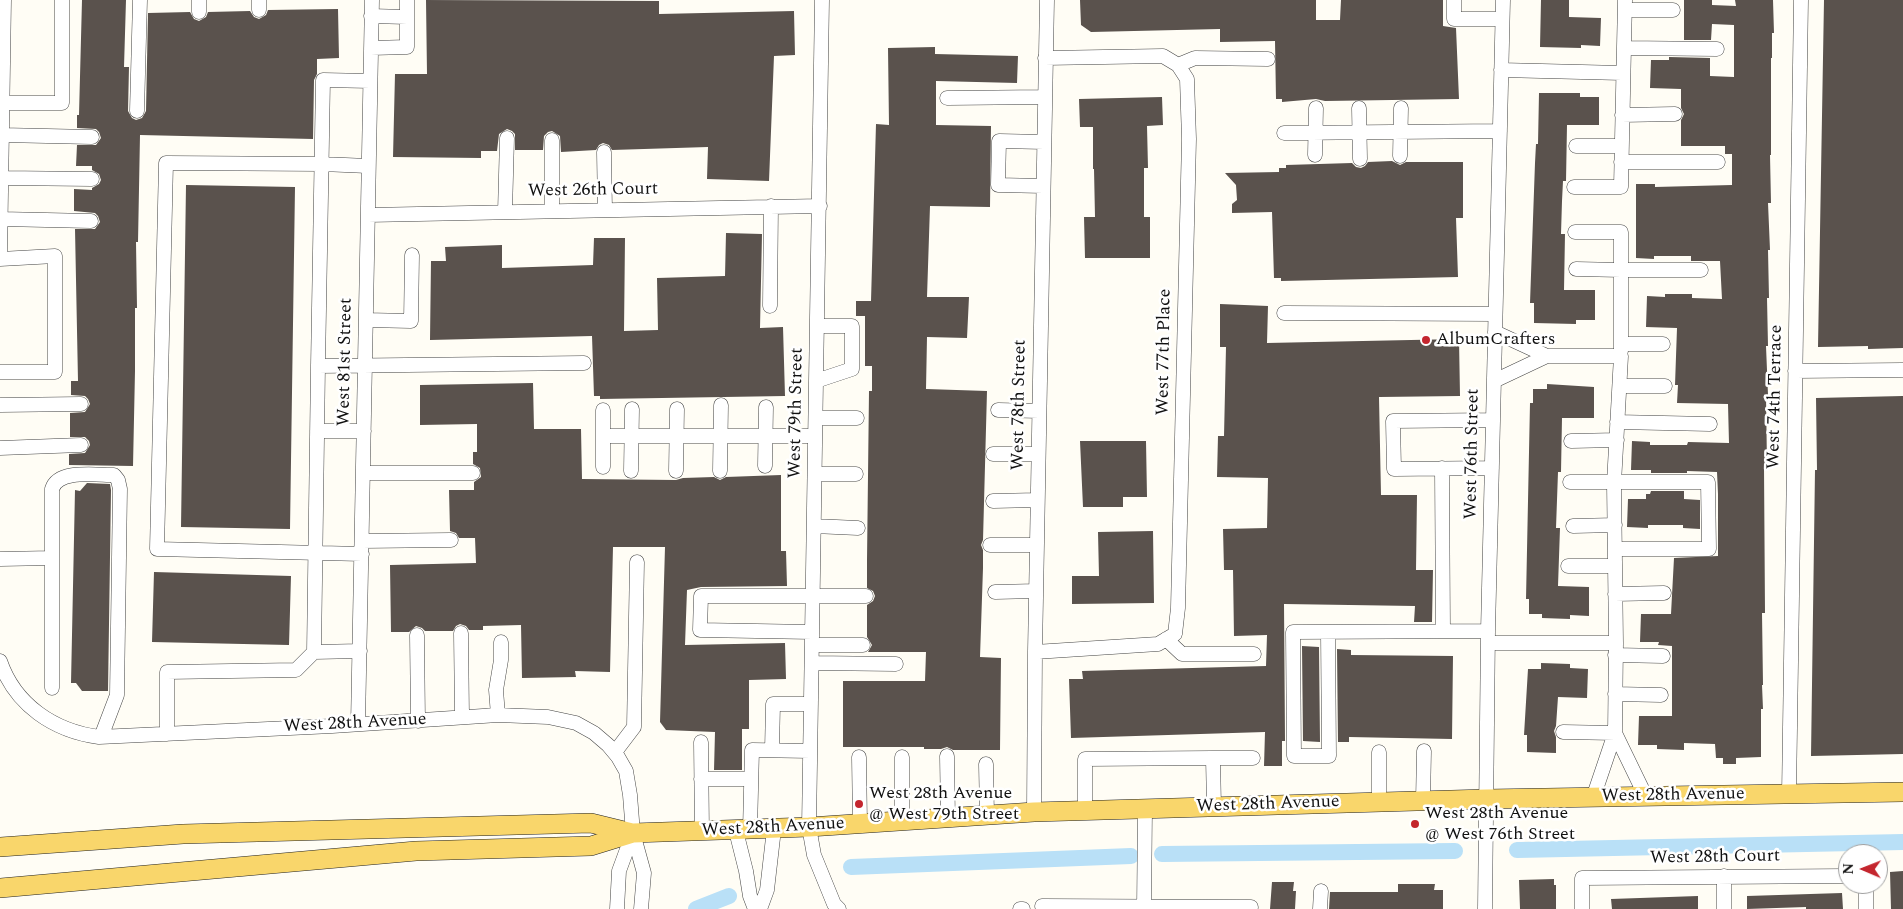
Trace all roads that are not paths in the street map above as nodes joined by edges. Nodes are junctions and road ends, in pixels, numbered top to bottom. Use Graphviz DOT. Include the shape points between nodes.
graph roads {
  1 [pos="4,0"];
  2 [pos="62,0"];
  3 [pos="140,0"];
  4 [pos="372,0"];
  5 [pos="408,0"];
  6 [pos="822,0"];
  7 [pos="1047,0"];
  8 [pos="1454,0"];
  9 [pos="1503,0"];
  10 [pos="1801,0"];
  11 [pos="1626,5"];
  12 [pos="1673,10"];
  13 [pos="371,16"];
  14 [pos="407,17"];
  15 [pos="1502,19"];
  16 [pos="371,48"];
  17 [pos="1624,48"];
  18 [pos="1717,50"];
  19 [pos="1046,58"];
  20 [pos="1268,58"];
  21 [pos="1178,65"];
  22 [pos="1501,70"];
  23 [pos="1622,73"];
  24 [pos="370,81"];
  25 [pos="1045,97"];
  26 [pos="947,98"];
  27 [pos="3,103"];
  28 [pos="1316,108"];
  29 [pos="1359,108"];
  30 [pos="1401,108"];
  31 [pos="137,111"];
  32 [pos="1674,114"];
  33 [pos="1622,115"];
  34 [pos="1500,131"];
  35 [pos="1360,132"];
  36 [pos="1401,132"];
  37 [pos="1284,133"];
  38 [pos="1316,133"];
  39 [pos="2,135"];
  40 [pos="92,137"];
  41 [pos="507,138"];
  42 [pos="552,140"];
  43 [pos="1044,142"];
  44 [pos="1576,146"];
  45 [pos="1622,146"];
  46 [pos="604,152"];
  47 [pos="1315,155"];
  48 [pos="1400,156"];
  49 [pos="1360,158"];
  50 [pos="1621,162"];
  51 [pos="1718,162"];
  52 [pos="322,164"];
  53 [pos="368,166"];
  54 [pos="2,178"];
  55 [pos="92,179"];
  56 [pos="1043,186"];
  57 [pos="1574,188"];
  58 [pos="771,206"];
  59 [pos="820,206"];
  60 [pos="605,210"];
  61 [pos="552,211"];
  62 [pos="505,212"];
  63 [pos="368,215"];
  64 [pos="1,219"];
  65 [pos="91,221"];
  66 [pos="1575,232"];
  67 [pos="0,255"];
  68 [pos="412,255"];
  69 [pos="0,259"];
  70 [pos="1576,270"];
  71 [pos="1621,270"];
  72 [pos="1701,270"];
  73 [pos="770,306"];
  74 [pos="1284,314"];
  75 [pos="1495,314"];
  76 [pos="366,320"];
  77 [pos="818,326"];
  78 [pos="1495,332"];
  79 [pos="1663,344"];
  80 [pos="1621,350"];
  81 [pos="1547,356"];
  82 [pos="584,363"];
  83 [pos="318,366"];
  84 [pos="365,366"];
  85 [pos="1903,370"];
  86 [pos="0,372"];
  87 [pos="1794,372"];
  88 [pos="816,381"];
  89 [pos="1494,381"];
  90 [pos="1620,386"];
  91 [pos="1665,386"];
  92 [pos="81,404"];
  93 [pos="720,404"];
  94 [pos="0,405"];
  95 [pos="766,407"];
  96 [pos="632,409"];
  97 [pos="677,409"];
  98 [pos="603,410"];
  99 [pos="998,410"];
  100 [pos="1039,411"];
  101 [pos="816,418"];
  102 [pos="857,418"];
  103 [pos="1493,420"];
  104 [pos="1617,422"];
  105 [pos="1710,424"];
  106 [pos="317,431"];
  107 [pos="364,431"];
  108 [pos="603,436"];
  109 [pos="632,436"];
  110 [pos="815,436"];
  111 [pos="676,437"];
  112 [pos="720,437"];
  113 [pos="766,437"];
  114 [pos="1571,440"];
  115 [pos="1617,440"];
  116 [pos="81,445"];
  117 [pos="0,448"];
  118 [pos="993,454"];
  119 [pos="1038,454"];
  120 [pos="765,466"];
  121 [pos="603,467"];
  122 [pos="1442,468"];
  123 [pos="1492,468"];
  124 [pos="631,471"];
  125 [pos="676,471"];
  126 [pos="720,471"];
  127 [pos="363,473"];
  128 [pos="473,473"];
  129 [pos="815,474"];
  130 [pos="856,474"];
  131 [pos="1570,482"];
  132 [pos="1614,483"];
  133 [pos="1037,500"];
  134 [pos="993,501"];
  135 [pos="1615,525"];
  136 [pos="814,526"];
  137 [pos="1573,526"];
  138 [pos="858,528"];
  139 [pos="450,540"];
  140 [pos="990,545"];
  141 [pos="1036,545"];
  142 [pos="362,547"];
  143 [pos="1615,549"];
  144 [pos="316,553"];
  145 [pos="52,558"];
  146 [pos="0,560"];
  147 [pos="637,562"];
  148 [pos="1568,566"];
  149 [pos="1615,566"];
  150 [pos="1036,591"];
  151 [pos="995,592"];
  152 [pos="1664,593"];
  153 [pos="1615,594"];
  154 [pos="813,596"];
  155 [pos="866,596"];
  156 [pos="1444,631"];
  157 [pos="1328,632"];
  158 [pos="461,633"];
  159 [pos="417,635"];
  160 [pos="1488,637"];
  161 [pos="812,638"];
  162 [pos="1166,639"];
  163 [pos="501,642"];
  164 [pos="864,645"];
  165 [pos="1615,649"];
  166 [pos="360,651"];
  167 [pos="314,652"];
  168 [pos="1035,652"];
  169 [pos="1254,654"];
  170 [pos="1663,656"];
  171 [pos="0,661"];
  172 [pos="812,663"];
  173 [pos="896,664"];
  174 [pos="52,688"];
  175 [pos="1615,694"];
  176 [pos="1661,695"];
  177 [pos="811,704"];
  178 [pos="498,715"];
  179 [pos="462,717"];
  180 [pos="418,720"];
  181 [pos="358,724"];
  182 [pos="1563,732"];
  183 [pos="1615,733"];
  184 [pos="167,734"];
  185 [pos="101,737"];
  186 [pos="701,742"];
  187 [pos="772,750"];
  188 [pos="810,751"];
  189 [pos="1424,751"];
  190 [pos="615,752"];
  191 [pos="1379,752"];
  192 [pos="947,756"];
  193 [pos="859,757"];
  194 [pos="902,757"];
  195 [pos="1213,758"];
  196 [pos="1253,758"];
  197 [pos="986,764"];
  198 [pos="701,779"];
  199 [pos="751,780"];
  200 [pos="1903,792"];
  201 [pos="1789,795"];
  202 [pos="1646,797"];
  203 [pos="1593,798"];
  204 [pos="1486,799"];
  205 [pos="1423,801"];
  206 [pos="1380,802"];
  207 [pos="1214,807"];
  208 [pos="1145,809"];
  209 [pos="1085,810"];
  210 [pos="1034,812"];
  211 [pos="987,815"];
  212 [pos="948,818"];
  213 [pos="902,822"];
  214 [pos="860,824"];
  215 [pos="810,827"];
  216 [pos="774,829"];
  217 [pos="743,830"];
  218 [pos="702,832"];
  219 [pos="633,834"];
  220 [pos="0,847"];
  221 [pos="1724,876"];
  222 [pos="1838,876"];
  223 [pos="0,888"];
  224 [pos="1321,890"];
  225 [pos="1866,894"];
  226 [pos="1042,906"];
  227 [pos="1251,907"];
  228 [pos="1144,908"];
  229 [pos="617,909"];
  230 [pos="641,909"];
  231 [pos="755,909"];
  232 [pos="760,909"];
  233 [pos="839,909"];
  234 [pos="1320,909"];
  235 [pos="1485,909"];
  236 [pos="1582,909"];
  237 [pos="1724,909"];
  238 [pos="1866,909"];
  1 -- 27 [label="street"];
  2 -- 27 [label="street" via="62,103"];
  3 -- 31 [label="street"];
  4 -- 13 [label="street, West 81st Street"];
  5 -- 14 [label="street"];
  6 -- 59 [label="street, West 79th Street"];
  7 -- 19 [label="street, West 78th Street"];
  8 -- 15 [label="street" via="1454,19"];
  9 -- 15 [label="street, West 76th Street"];
  10 -- 87 [label="street, West 74th Terrace"];
  11 -- 12 [label="street"];
  11 -- 17 [label="street"];
  13 -- 14 [label="street"];
  13 -- 16 [label="street, West 81st Street"];
  14 -- 16 [label="street" via="407,47"];
  15 -- 22 [label="street, West 76th Street"];
  16 -- 24 [label="street, West 81st Street"];
  17 -- 18 [label="street"];
  17 -- 23 [label="street"];
  19 -- 21 [label="street" via="1163,56"];
  19 -- 25 [label="street, West 78th Street"];
  20 -- 21 [label="street" via="1195,58"];
  21 -- 162 [label="street, West 77th Place" via="1188,79 1188,149 1178,608 1175,634"];
  22 -- 23 [label="street"];
  22 -- 34 [label="street, West 76th Street"];
  23 -- 33 [label="street"];
  24 -- 52 [label="street" via="323,80"];
  24 -- 53 [label="street, West 81st Street"];
  25 -- 26 [label="street"];
  25 -- 43 [label="street, West 78th Street"];
  27 -- 39 [label="street"];
  28 -- 38 [label="street"];
  29 -- 35 [label="street"];
  30 -- 36 [label="street"];
  32 -- 33 [label="street"];
  33 -- 45 [label="street"];
  34 -- 36 [label="street"];
  34 -- 75 [label="street, West 76th Street"];
  35 -- 36 [label="street"];
  35 -- 38 [label="street"];
  35 -- 49 [label="street"];
  36 -- 48 [label="street"];
  37 -- 38 [label="street"];
  38 -- 47 [label="street"];
  39 -- 40 [label="street"];
  39 -- 54 [label="street"];
  41 -- 62 [label="street"];
  42 -- 61 [label="street"];
  43 -- 56 [label="street, West 78th Street"];
  43 -- 56 [label="street" via="1000,141 998,185"];
  44 -- 45 [label="street"];
  45 -- 50 [label="street"];
  46 -- 60 [label="street"];
  50 -- 51 [label="street"];
  50 -- 57 [label="street" via="1621,187"];
  52 -- 53 [label="street"];
  52 -- 83 [label="street"];
  52 -- 144 [label="street" via="166,163 157,549"];
  53 -- 63 [label="street, West 81st Street"];
  54 -- 55 [label="street"];
  54 -- 64 [label="street"];
  56 -- 100 [label="street, West 78th Street"];
  58 -- 59 [label="street, West 26th Court"];
  58 -- 60 [label="street, West 26th Court"];
  58 -- 73 [label="street"];
  59 -- 77 [label="street, West 79th Street"];
  60 -- 61 [label="street, West 26th Court"];
  61 -- 62 [label="street, West 26th Court"];
  62 -- 63 [label="street, West 26th Court"];
  63 -- 76 [label="street, West 81st Street"];
  64 -- 65 [label="street"];
  64 -- 67 [label="street"];
  66 -- 71 [label="street" via="1622,232"];
  68 -- 76 [label="street" via="411,321"];
  69 -- 86 [label="street" via="55,256 55,372"];
  70 -- 71 [label="street"];
  71 -- 72 [label="street"];
  71 -- 80 [label="street"];
  74 -- 75 [label="street"];
  75 -- 78 [label="street, West 76th Street"];
  76 -- 84 [label="street, West 81st Street"];
  77 -- 88 [label="street, West 79th Street"];
  77 -- 88 [label="street" via="852,326 852,369"];
  78 -- 81 [label="street"];
  78 -- 89 [label="street, West 76th Street"];
  79 -- 80 [label="street"];
  80 -- 81 [label="street"];
  80 -- 90 [label="street"];
  81 -- 89 [label="street"];
  82 -- 84 [label="street"];
  83 -- 84 [label="street"];
  83 -- 106 [label="street"];
  84 -- 107 [label="street, West 81st Street"];
  85 -- 87 [label="street"];
  87 -- 201 [label="street, West 74th Terrace"];
  88 -- 101 [label="street, West 79th Street"];
  89 -- 103 [label="street, West 76th Street"];
  90 -- 91 [label="street"];
  90 -- 104 [label="street"];
  92 -- 94 [label="street"];
  93 -- 112 [label="street"];
  95 -- 113 [label="street"];
  96 -- 109 [label="street"];
  97 -- 111 [label="street"];
  98 -- 108 [label="street"];
  99 -- 100 [label="street"];
  100 -- 119 [label="street, West 78th Street"];
  101 -- 102 [label="street"];
  101 -- 110 [label="street, West 79th Street"];
  103 -- 122 [label="street" via="1393,421 1394,469"];
  103 -- 123 [label="street, West 76th Street"];
  104 -- 105 [label="street"];
  104 -- 115 [label="street"];
  106 -- 107 [label="street"];
  106 -- 144 [label="street"];
  107 -- 127 [label="street, West 81st Street"];
  108 -- 109 [label="street"];
  108 -- 121 [label="street"];
  109 -- 111 [label="street"];
  109 -- 124 [label="street"];
  110 -- 113 [label="street"];
  110 -- 129 [label="street, West 79th Street"];
  111 -- 112 [label="street"];
  111 -- 125 [label="street"];
  112 -- 113 [label="street"];
  112 -- 126 [label="street"];
  113 -- 120 [label="street"];
  114 -- 115 [label="street"];
  115 -- 132 [label="street"];
  116 -- 117 [label="street"];
  118 -- 119 [label="street"];
  119 -- 133 [label="street, West 78th Street"];
  122 -- 123 [label="street"];
  122 -- 156 [label="street"];
  123 -- 160 [label="street, West 76th Street"];
  127 -- 128 [label="street"];
  127 -- 142 [label="street, West 81st Street"];
  129 -- 130 [label="street"];
  129 -- 136 [label="street, West 79th Street"];
  131 -- 132 [label="street"];
  132 -- 135 [label="street"];
  132 -- 143 [label="street" via="1708,482 1709,549"];
  133 -- 134 [label="street"];
  133 -- 141 [label="street, West 78th Street"];
  135 -- 137 [label="street"];
  135 -- 143 [label="street"];
  136 -- 138 [label="street"];
  136 -- 154 [label="street, West 79th Street"];
  139 -- 142 [label="street"];
  140 -- 141 [label="street"];
  141 -- 150 [label="street, West 78th Street"];
  142 -- 144 [label="street"];
  142 -- 166 [label="street, West 81st Street"];
  143 -- 149 [label="street"];
  144 -- 167 [label="street"];
  145 -- 146 [label="street"];
  145 -- 174 [label="street"];
  145 -- 185 [label="street" via="54,484 66,476 114,475 120,490 118,695"];
  147 -- 190 [label="street" via="634,727"];
  148 -- 149 [label="street"];
  149 -- 153 [label="street"];
  150 -- 151 [label="street"];
  150 -- 168 [label="street, West 78th Street"];
  152 -- 153 [label="street"];
  153 -- 165 [label="street"];
  154 -- 155 [label="street"];
  154 -- 161 [label="street, West 79th Street"];
  154 -- 161 [label="street" via="701,596 700,630"];
  156 -- 157 [label="street"];
  156 -- 160 [label="street"];
  157 -- 157 [label="street" via="1293,632 1294,756 1329,756"];
  158 -- 179 [label="street"];
  159 -- 180 [label="street"];
  160 -- 165 [label="street"];
  160 -- 204 [label="street, West 76th Street"];
  161 -- 164 [label="street"];
  161 -- 172 [label="street, West 79th Street"];
  162 -- 168 [label="street" via="1158,644"];
  162 -- 169 [label="street" via="1182,654"];
  163 -- 178 [label="street" via="496,690"];
  165 -- 170 [label="street"];
  165 -- 175 [label="street"];
  166 -- 167 [label="street"];
  166 -- 181 [label="street, West 81st Street"];
  167 -- 184 [label="street" via="296,670 168,672"];
  168 -- 210 [label="street, West 78th Street"];
  171 -- 185 [label="street, West 28th Avenue" via="15,690 34,711 77,733"];
  172 -- 173 [label="street"];
  172 -- 177 [label="street, West 79th Street"];
  175 -- 176 [label="street"];
  175 -- 183 [label="street"];
  177 -- 187 [label="street" via="773,704"];
  177 -- 188 [label="street, West 79th Street"];
  178 -- 179 [label="street, West 28th Avenue"];
  178 -- 190 [label="street, West 28th Avenue" via="541,716 570,721 594,733"];
  179 -- 180 [label="street, West 28th Avenue"];
  180 -- 181 [label="street, West 28th Avenue"];
  181 -- 184 [label="street, West 28th Avenue"];
  182 -- 183 [label="street"];
  183 -- 202 [label="street"];
  183 -- 203 [label="street"];
  184 -- 185 [label="street, West 28th Avenue"];
  186 -- 198 [label="street"];
  187 -- 188 [label="street"];
  187 -- 199 [label="street" via="752,750"];
  188 -- 215 [label="street, West 79th Street"];
  189 -- 205 [label="street"];
  190 -- 219 [label="street, West 28th Avenue" via="627,778"];
  191 -- 206 [label="street"];
  192 -- 212 [label="street"];
  193 -- 214 [label="street"];
  194 -- 213 [label="street"];
  195 -- 196 [label="street"];
  195 -- 207 [label="street"];
  195 -- 209 [label="street" via="1085,759"];
  197 -- 211 [label="street"];
  198 -- 199 [label="street"];
  198 -- 218 [label="street"];
  199 -- 217 [label="street"];
  200 -- 201 [label="main road, West 28th Avenue"];
  201 -- 202 [label="main road, West 28th Avenue"];
  202 -- 203 [label="main road, West 28th Avenue"];
  203 -- 204 [label="main road, West 28th Avenue"];
  204 -- 205 [label="main road, West 28th Avenue"];
  204 -- 235 [label="street, West 76th Street"];
  205 -- 206 [label="main road, West 28th Avenue"];
  206 -- 207 [label="main road, West 28th Avenue"];
  207 -- 208 [label="main road, West 28th Avenue"];
  208 -- 209 [label="main road, West 28th Avenue"];
  208 -- 228 [label="street"];
  209 -- 210 [label="main road, West 28th Avenue"];
  210 -- 211 [label="main road, West 28th Avenue"];
  211 -- 212 [label="main road, West 28th Avenue"];
  212 -- 213 [label="main road, West 28th Avenue"];
  213 -- 214 [label="main road, West 28th Avenue"];
  214 -- 215 [label="main road, West 28th Avenue"];
  215 -- 216 [label="main road, West 28th Avenue"];
  215 -- 233 [label="street, West 79th Street" via="814,855"];
  216 -- 217 [label="main road, West 28th Avenue"];
  216 -- 232 [label="street" via="767,890"];
  217 -- 218 [label="main road, West 28th Avenue"];
  217 -- 231 [label="street" via="746,871"];
  218 -- 219 [label="main road, West 28th Avenue"];
  219 -- 220 [label="main road, West 28th Avenue" via="591,823 183,834"];
  219 -- 223 [label="main road, West 28th Avenue" via="591,846 416,851"];
  219 -- 229 [label="street" via="619,871"];
  219 -- 230 [label="street" via="644,873"];
  221 -- 222 [label="street, West 28th Court"];
  221 -- 236 [label="street, West 28th Court" via="1582,878"];
  221 -- 237 [label="street"];
  224 -- 234 [label="street"];
  225 -- 238 [label="street"];
  226 -- 228 [label="street"];
  227 -- 228 [label="street"];
}
